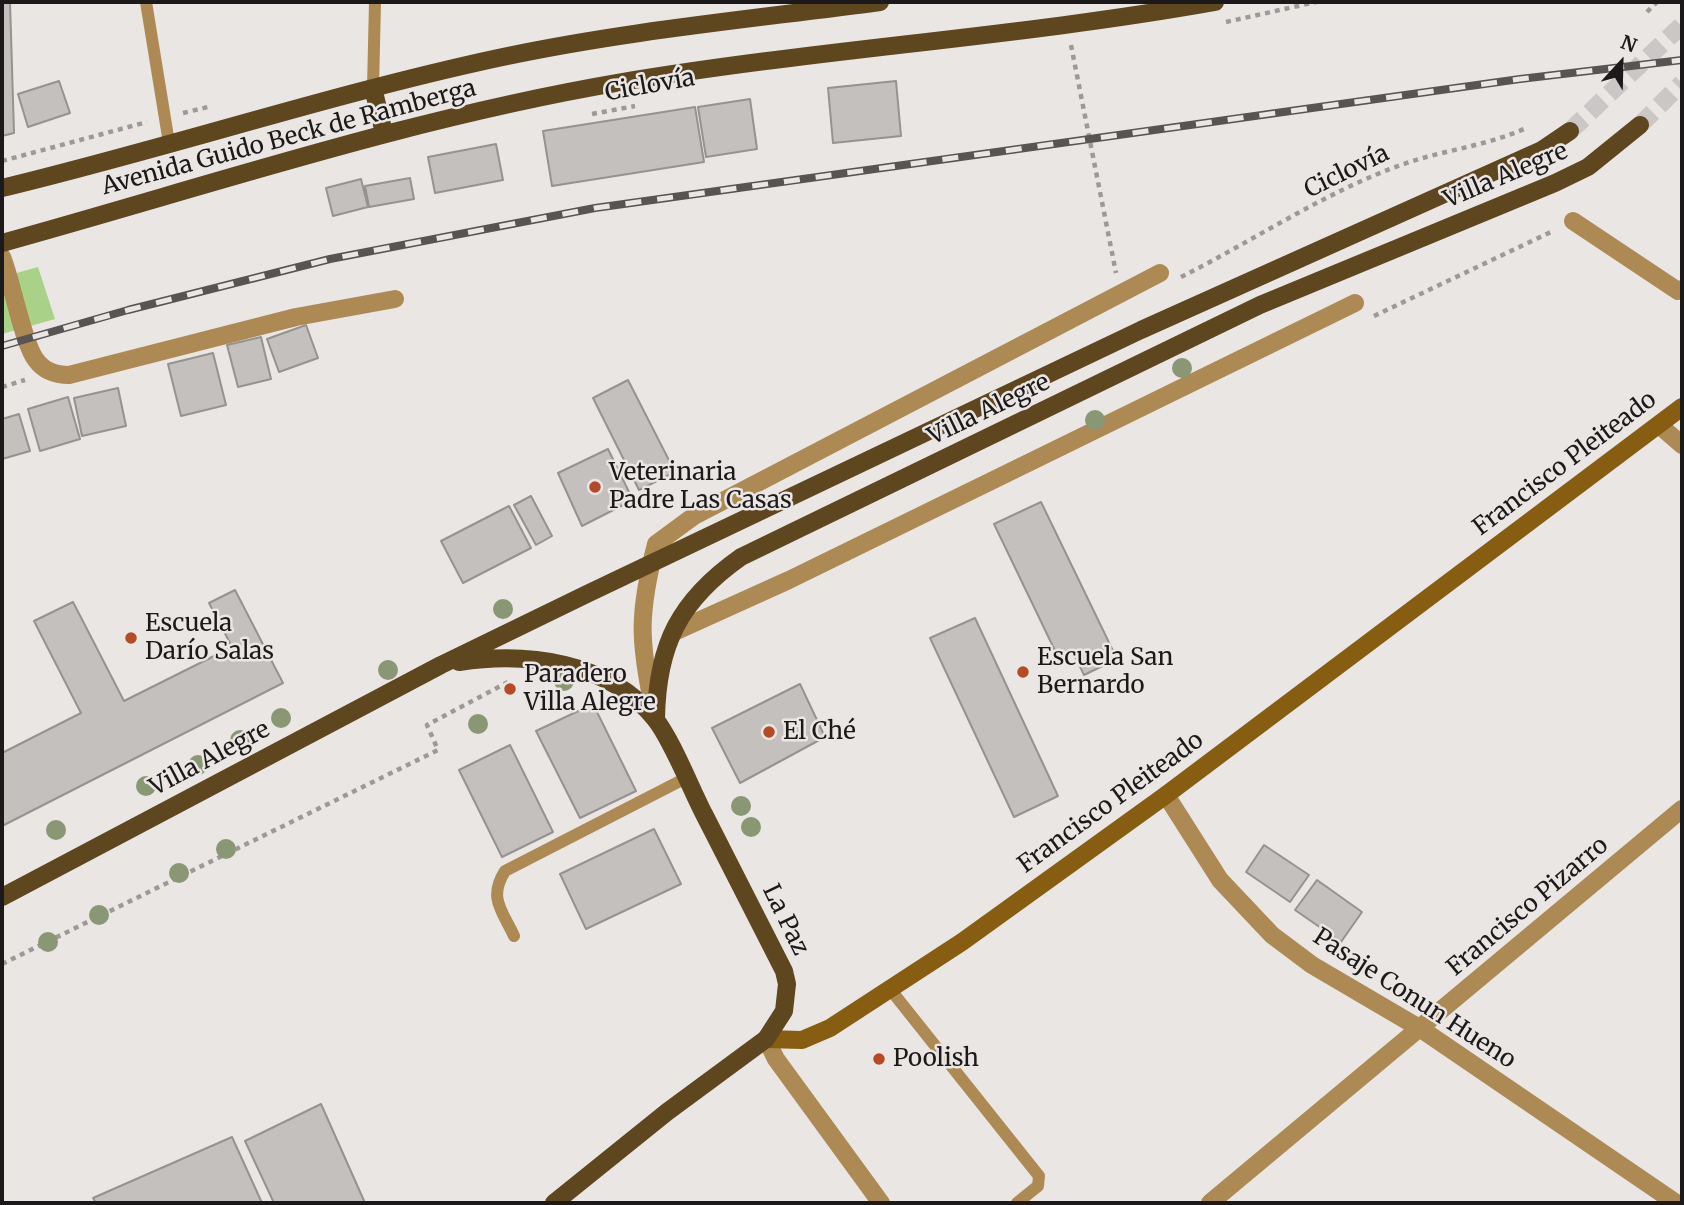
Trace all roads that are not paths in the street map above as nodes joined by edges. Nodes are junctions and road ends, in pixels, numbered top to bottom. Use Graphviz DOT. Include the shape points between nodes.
graph roads {
  1 [pos="146,2"];
  2 [pos="375,2"];
  3 [pos="880,2"];
  4 [pos="1215,2"];
  5 [pos="373,88"];
  6 [pos="1640,125"];
  7 [pos="1570,131"];
  8 [pos="384,133"];
  9 [pos="169,143"];
  10 [pos="2,188"];
  11 [pos="1573,221"];
  12 [pos="2,243"];
  13 [pos="2,257"];
  14 [pos="1160,274"];
  15 [pos="1682,289"];
  16 [pos="395,299"];
  17 [pos="1355,303"];
  18 [pos="1682,407"];
  19 [pos="1658,425"];
  20 [pos="1682,444"];
  21 [pos="651,563"];
  22 [pos="674,632"];
  23 [pos="441,665"];
  24 [pos="656,719"];
  25 [pos="686,778"];
  26 [pos="1166,795"];
  27 [pos="1682,809"];
  28 [pos="2,897"];
  29 [pos="514,936"];
  30 [pos="890,989"];
  31 [pos="1421,1029"];
  32 [pos="766,1039"];
  33 [pos="554,1203"];
  34 [pos="881,1203"];
  35 [pos="1017,1203"];
  36 [pos="1210,1203"];
  37 [pos="1676,1203"];
  1 -- 9 [label="lane"];
  2 -- 5 [label="lane"];
  3 -- 5 [label="main road, Avenida Guido Beck de Ramberga" via="562,46"];
  4 -- 8 [label="main road, Avenida Guido Beck de Ramberga" via="621,82"];
  5 -- 8 [label="main road"];
  5 -- 9 [label="main road, Avenida Guido Beck de Ramberga"];
  6 -- 22 [label="main road, Villa Alegre" via="1588,167 1555,183 1261,305 741,557 708,580 692,598"];
  7 -- 21 [label="main road, Villa Alegre" via="1542,150 1142,330"];
  8 -- 12 [label="main road, Avenida Guido Beck de Ramberga"];
  9 -- 10 [label="main road, Avenida Guido Beck de Ramberga"];
  11 -- 15 [label="street"];
  13 -- 16 [label="street" via="30,351 44,368 60,375 296,317"];
  14 -- 21 [label="street" via="694,516 656,544"];
  17 -- 22 [label="street"];
  18 -- 19 [label="street, Francisco Pleiteado"];
  19 -- 20 [label="street"];
  19 -- 26 [label="street, Francisco Pleiteado"];
  21 -- 23 [label="main road, Villa Alegre"];
  21 -- 24 [label="street" via="640,625"];
  22 -- 24 [label="main road, Villa Alegre" via="660,676"];
  23 -- 24 [label="main road, Villa Alegre" via="496,657 549,661 597,677"];
  23 -- 28 [label="main road, Villa Alegre"];
  24 -- 25 [label="main road, La Paz"];
  25 -- 29 [label="lane" via="505,871 496,885 496,898"];
  25 -- 32 [label="main road, La Paz" via="784,971 784,1011"];
  26 -- 30 [label="street, Francisco Pleiteado"];
  26 -- 31 [label="street, Pasaje Conun Hueno" via="1220,880 1272,935 1312,965"];
  27 -- 31 [label="street, Francisco Pizarro"];
  30 -- 32 [label="street, Francisco Pleiteado" via="803,1040"];
  30 -- 35 [label="lane" via="1039,1176 1038,1186"];
  31 -- 36 [label="street, Francisco Pizarro"];
  31 -- 37 [label="street, Pasaje Conun Hueno"];
  32 -- 33 [label="main road"];
  32 -- 34 [label="street"];
}
